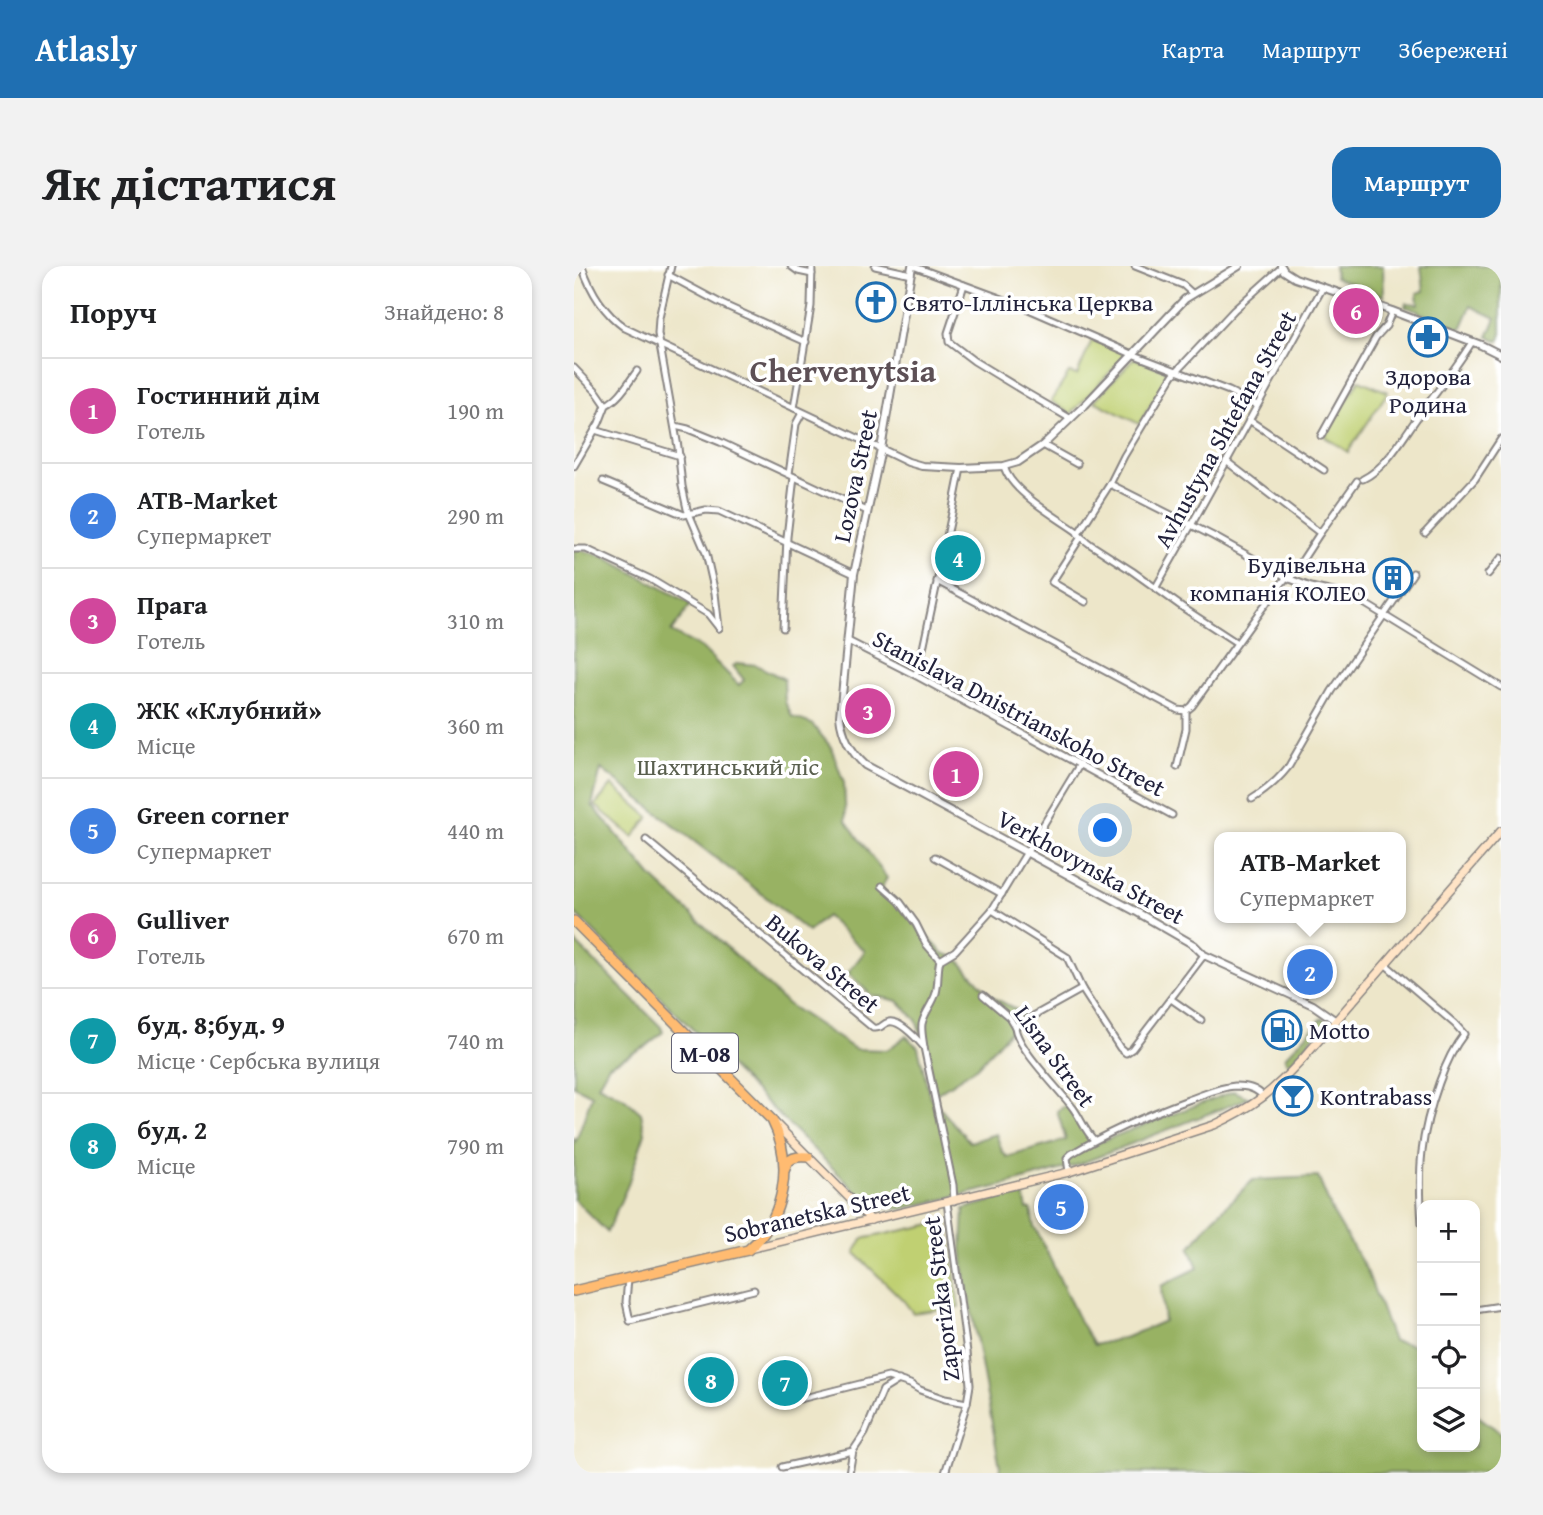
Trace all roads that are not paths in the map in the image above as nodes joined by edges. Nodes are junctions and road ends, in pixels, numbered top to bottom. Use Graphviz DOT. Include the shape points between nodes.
graph roads {
  1 [pos="582,266"];
  2 [pos="791,266"];
  3 [pos="812,266"];
  4 [pos="875,266"];
  5 [pos="1135,266"];
  6 [pos="1239,266"];
  7 [pos="1281,267"];
  8 [pos="669,269"];
  9 [pos="912,269"];
  10 [pos="812,274"];
  11 [pos="964,285"];
  12 [pos="1323,287"];
  13 [pos="1193,294"];
  14 [pos="1392,311"];
  15 [pos="806,342"];
  16 [pos="1472,342"];
  17 [pos="660,343"];
  18 [pos="1132,354"];
  19 [pos="1501,355"];
  20 [pos="574,368"];
  21 [pos="637,371"];
  22 [pos="1177,371"];
  23 [pos="607,405"];
  24 [pos="1257,405"];
  25 [pos="794,408"];
  26 [pos="802,413"];
  27 [pos="1071,419"];
  28 [pos="1249,420"];
  29 [pos="675,426"];
  30 [pos="595,430"];
  31 [pos="1321,436"];
  32 [pos="1501,439"];
  33 [pos="1043,445"];
  34 [pos="881,449"];
  35 [pos="680,456"];
  36 [pos="1227,461"];
  37 [pos="1077,464"];
  38 [pos="574,466"];
  39 [pos="1004,466"];
  40 [pos="961,467"];
  41 [pos="1324,470"];
  42 [pos="792,476"];
  43 [pos="603,481"];
  44 [pos="1110,484"];
  45 [pos="867,511"];
  46 [pos="690,515"];
  47 [pos="1190,525"];
  48 [pos="1320,533"];
  49 [pos="1425,533"];
  50 [pos="1079,536"];
  51 [pos="787,544"];
  52 [pos="574,548"];
  53 [pos="1501,558"];
  54 [pos="1413,573"];
  55 [pos="854,574"];
  56 [pos="1488,574"];
  57 [pos="1288,579"];
  58 [pos="937,581"];
  59 [pos="1156,587"];
  60 [pos="1086,601"];
  61 [pos="1384,615"];
  62 [pos="783,628"];
  63 [pos="848,642"];
  64 [pos="1237,643"];
  65 [pos="915,675"];
  66 [pos="1501,687"];
  67 [pos="843,688"];
  68 [pos="1186,711"];
  69 [pos="1080,764"];
  70 [pos="1177,767"];
  71 [pos="1252,799"];
  72 [pos="1172,815"];
  73 [pos="1501,831"];
  74 [pos="646,840"];
  75 [pos="1025,853"];
  76 [pos="935,857"];
  77 [pos="882,886"];
  78 [pos="1002,894"];
  79 [pos="992,911"];
  80 [pos="574,921"];
  81 [pos="1204,955"];
  82 [pos="940,960"];
  83 [pos="1385,964"];
  84 [pos="1082,989"];
  85 [pos="983,995"];
  86 [pos="1171,999"];
  87 [pos="1200,1020"];
  88 [pos="1336,1021"];
  89 [pos="1016,1027"];
  90 [pos="922,1028"];
  91 [pos="913,1034"];
  92 [pos="924,1046"];
  93 [pos="1264,1097"];
  94 [pos="772,1120"];
  95 [pos="1094,1140"];
  96 [pos="808,1157"];
  97 [pos="1069,1172"];
  98 [pos="783,1178"];
  99 [pos="1420,1200"];
  100 [pos="950,1201"];
  101 [pos="871,1220"];
  102 [pos="748,1250"];
  103 [pos="628,1278"];
  104 [pos="754,1290"];
  105 [pos="574,1291"];
  106 [pos="1501,1306"];
  107 [pos="1480,1309"];
  108 [pos="899,1380"];
  109 [pos="800,1399"];
  110 [pos="967,1403"];
  111 [pos="853,1451"];
  112 [pos="782,1467"];
  113 [pos="849,1473"];
  114 [pos="945,1473"];
  1 -- 17 [label="street" via="597,299 617,322"];
  2 -- 10 [label="street"];
  3 -- 10 [label="street"];
  4 -- 9 [label="street"];
  5 -- 13 [label="street" via="1183,285"];
  6 -- 13 [label="street"];
  7 -- 12 [label="street" via="1295,278"];
  7 -- 22 [label="street"];
  8 -- 15 [label="street" via="722,304"];
  8 -- 17 [label="street" via="659,318"];
  9 -- 11 [label="street"];
  9 -- 34 [label="street, Lozova Street"];
  10 -- 15 [label="street"];
  11 -- 18 [label="street"];
  11 -- 27 [label="street" via="949,342"];
  12 -- 14 [label="street"];
  12 -- 24 [label="street, Avhustyna Shtefana Street"];
  13 -- 18 [label="street"];
  14 -- 16 [label="street"];
  14 -- 31 [label="street"];
  15 -- 25 [label="street"];
  16 -- 19 [label="street"];
  16 -- 48 [label="street" via="1387,458 1360,480"];
  17 -- 25 [label="street"];
  17 -- 29 [label="street"];
  18 -- 22 [label="street"];
  18 -- 27 [label="street"];
  20 -- 23 [label="street"];
  21 -- 23 [label="street"];
  22 -- 24 [label="street"];
  22 -- 44 [label="street"];
  23 -- 30 [label="street"];
  24 -- 28 [label="street, Avhustyna Shtefana Street"];
  25 -- 26 [label="street"];
  26 -- 34 [label="street"];
  26 -- 42 [label="street" via="796,424"];
  27 -- 33 [label="street"];
  28 -- 36 [label="street, Avhustyna Shtefana Street"];
  28 -- 41 [label="street"];
  29 -- 35 [label="street"];
  29 -- 42 [label="street"];
  30 -- 35 [label="street"];
  30 -- 38 [label="street"];
  32 -- 49 [label="street" via="1475,479"];
  33 -- 37 [label="street"];
  33 -- 39 [label="street"];
  34 -- 40 [label="street" via="922,466"];
  34 -- 45 [label="street, Lozova Street"];
  35 -- 46 [label="street"];
  36 -- 47 [label="street, Avhustyna Shtefana Street"];
  36 -- 48 [label="street"];
  39 -- 40 [label="street"];
  39 -- 50 [label="street" via="1019,488"];
  40 -- 58 [label="street"];
  42 -- 45 [label="street"];
  42 -- 51 [label="street"];
  43 -- 46 [label="street"];
  44 -- 47 [label="street"];
  44 -- 50 [label="street"];
  45 -- 55 [label="street, Lozova Street"];
  46 -- 51 [label="street" via="719,511"];
  46 -- 52 [label="street" via="706,553 719,628 708,614 650,579"];
  47 -- 57 [label="street"];
  47 -- 59 [label="street, Avhustyna Shtefana Street"];
  48 -- 57 [label="street"];
  50 -- 59 [label="street"];
  50 -- 60 [label="street" via="1052,582"];
  51 -- 55 [label="street"];
  51 -- 62 [label="street"];
  53 -- 56 [label="street"];
  54 -- 61 [label="street"];
  55 -- 63 [label="street, Lozova Street"];
  57 -- 61 [label="street" via="1351,596"];
  57 -- 64 [label="street"];
  58 -- 65 [label="street"];
  58 -- 68 [label="street"];
  59 -- 64 [label="street"];
  61 -- 66 [label="street"];
  61 -- 71 [label="street" via="1332,691 1289,766"];
  63 -- 65 [label="street, Stanislava Dnistrianskoho Street"];
  63 -- 67 [label="street, Lozova Street"];
  64 -- 68 [label="street"];
  65 -- 69 [label="street, Stanislava Dnistrianskoho Street"];
  67 -- 75 [label="street, Verkhovynska Street" via="841,726 862,762"];
  68 -- 70 [label="street"];
  69 -- 72 [label="street, Stanislava Dnistrianskoho Street"];
  69 -- 75 [label="street"];
  73 -- 83 [label="main road, Sobranetska Street"];
  74 -- 91 [label="street, Bukova Street" via="873,1028 890,1022"];
  75 -- 78 [label="street"];
  75 -- 81 [label="street, Verkhovynska Street" via="1189,942"];
  76 -- 78 [label="street"];
  77 -- 82 [label="street" via="900,902"];
  78 -- 79 [label="street"];
  79 -- 82 [label="street" via="955,951"];
  79 -- 84 [label="street" via="1067,957"];
  80 -- 94 [label="highway, М-08"];
  81 -- 86 [label="street"];
  81 -- 88 [label="street, Verkhovynska Street" via="1313,1004"];
  82 -- 90 [label="street" via="936,995"];
  83 -- 88 [label="main road, Sobranetska Street"];
  83 -- 99 [label="street" via="1464,1034 1445,1065 1429,1110 1420,1155"];
  84 -- 86 [label="street" via="1126,1053"];
  84 -- 89 [label="street"];
  85 -- 89 [label="street, Lisna Street"];
  86 -- 87 [label="street"];
  88 -- 93 [label="main road, Sobranetska Street"];
  89 -- 95 [label="street, Lisna Street" via="1020,1041"];
  90 -- 91 [label="street"];
  90 -- 92 [label="street"];
  91 -- 92 [label="street"];
  92 -- 100 [label="street" via="953,1185"];
  93 -- 95 [label="street" via="1249,1087 1225,1087"];
  93 -- 97 [label="main road, Sobranetska Street" via="1214,1125"];
  94 -- 96 [label="main road"];
  94 -- 98 [label="highway" via="779,1138"];
  95 -- 97 [label="street" via="1067,1158"];
  96 -- 98 [label="highway" via="790,1160"];
  96 -- 101 [label="main road"];
  97 -- 100 [label="main road, Sobranetska Street"];
  98 -- 102 [label="highway" via="772,1221"];
  100 -- 101 [label="main road, Sobranetska Street"];
  100 -- 110 [label="street, Zaporizka Street" via="970,1385"];
  101 -- 102 [label="main road, Sobranetska Street"];
  102 -- 103 [label="highway, Sobranetska Street"];
  103 -- 104 [label="street" via="630,1321"];
  103 -- 105 [label="highway, Sobranetska Street"];
  106 -- 107 [label="street"];
  108 -- 109 [label="street" via="888,1377"];
  108 -- 110 [label="street"];
  108 -- 111 [label="street" via="883,1390"];
  110 -- 114 [label="street, Zaporizka Street"];
  111 -- 112 [label="street"];
  111 -- 113 [label="street"];
}
